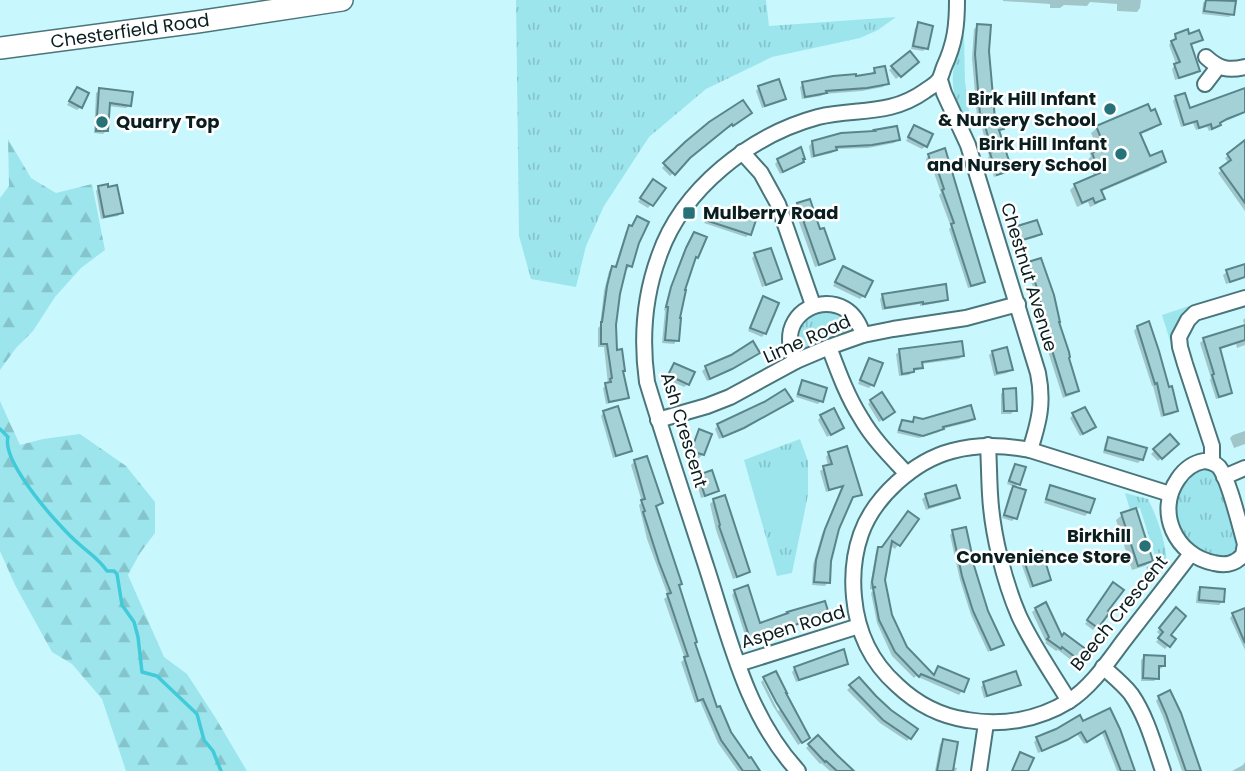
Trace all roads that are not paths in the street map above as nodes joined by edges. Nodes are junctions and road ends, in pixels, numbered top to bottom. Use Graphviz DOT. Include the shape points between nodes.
graph roads {
  1 [pos="342,0"];
  2 [pos="957,0"];
  3 [pos="0,48"];
  4 [pos="1206,57"];
  5 [pos="1218,68"];
  6 [pos="1245,68"];
  7 [pos="940,80"];
  8 [pos="1205,84"];
  9 [pos="742,152"];
  10 [pos="1245,298"];
  11 [pos="1018,304"];
  12 [pos="813,305"];
  13 [pos="863,335"];
  14 [pos="828,347"];
  15 [pos="796,361"];
  16 [pos="658,420"];
  17 [pos="988,445"];
  18 [pos="1030,450"];
  19 [pos="1212,462"];
  20 [pos="1245,468"];
  21 [pos="907,474"];
  22 [pos="1224,477"];
  23 [pos="1170,494"];
  24 [pos="1244,538"];
  25 [pos="1190,555"];
  26 [pos="1244,556"];
  27 [pos="859,626"];
  28 [pos="738,664"];
  29 [pos="1103,667"];
  30 [pos="1069,701"];
  31 [pos="986,723"];
  32 [pos="798,771"];
  33 [pos="979,771"];
  34 [pos="1163,771"];
  1 -- 3 [label="main road, Chesterfield Road"];
  2 -- 7 [label="street" via="955,37"];
  4 -- 5 [label="street"];
  5 -- 6 [label="street"];
  5 -- 8 [label="street"];
  7 -- 9 [label="street, Ash Crescent" via="903,104 800,122"];
  7 -- 11 [label="street, Chestnut Avenue" via="968,145"];
  9 -- 12 [label="street" via="761,173 778,204"];
  9 -- 16 [label="street, Ash Crescent" via="700,189 659,254 646,305 643,355"];
  10 -- 19 [label="street" via="1195,313 1179,337 1212,446"];
  11 -- 13 [label="street, Lime Road" via="966,318"];
  11 -- 18 [label="street, Chestnut Avenue" via="1042,390 1039,424"];
  12 -- 13 [label="street" via="842,307 856,319"];
  12 -- 15 [label="street" via="792,326 789,337"];
  13 -- 14 [label="street, Lime Road"];
  14 -- 15 [label="street, Lime Road"];
  14 -- 21 [label="street" via="862,420"];
  15 -- 16 [label="street, Lime Road" via="730,397"];
  16 -- 28 [label="street, Ash Crescent"];
  17 -- 18 [label="street, Beech Crescent"];
  17 -- 21 [label="street, Beech Crescent" via="949,451"];
  17 -- 30 [label="street" via="990,497 1009,585 1033,643"];
  18 -- 23 [label="street, Beech Crescent"];
  19 -- 22 [label="street"];
  19 -- 23 [label="street" via="1190,467"];
  20 -- 22 [label="street"];
  21 -- 27 [label="street, Beech Crescent" via="881,501 862,532 853,583"];
  22 -- 24 [label="street"];
  23 -- 25 [label="street" via="1172,528"];
  24 -- 26 [label="street"];
  25 -- 26 [label="street" via="1225,565"];
  25 -- 29 [label="street, Beech Crescent"];
  27 -- 28 [label="street, Aspen Road"];
  27 -- 31 [label="street, Beech Crescent" via="878,664 905,693 943,715"];
  28 -- 32 [label="street, Ash Crescent" via="757,713"];
  29 -- 30 [label="street, Beech Crescent"];
  29 -- 34 [label="street" via="1138,706"];
  30 -- 31 [label="street, Beech Crescent" via="1028,718"];
  31 -- 33 [label="street"];
}
